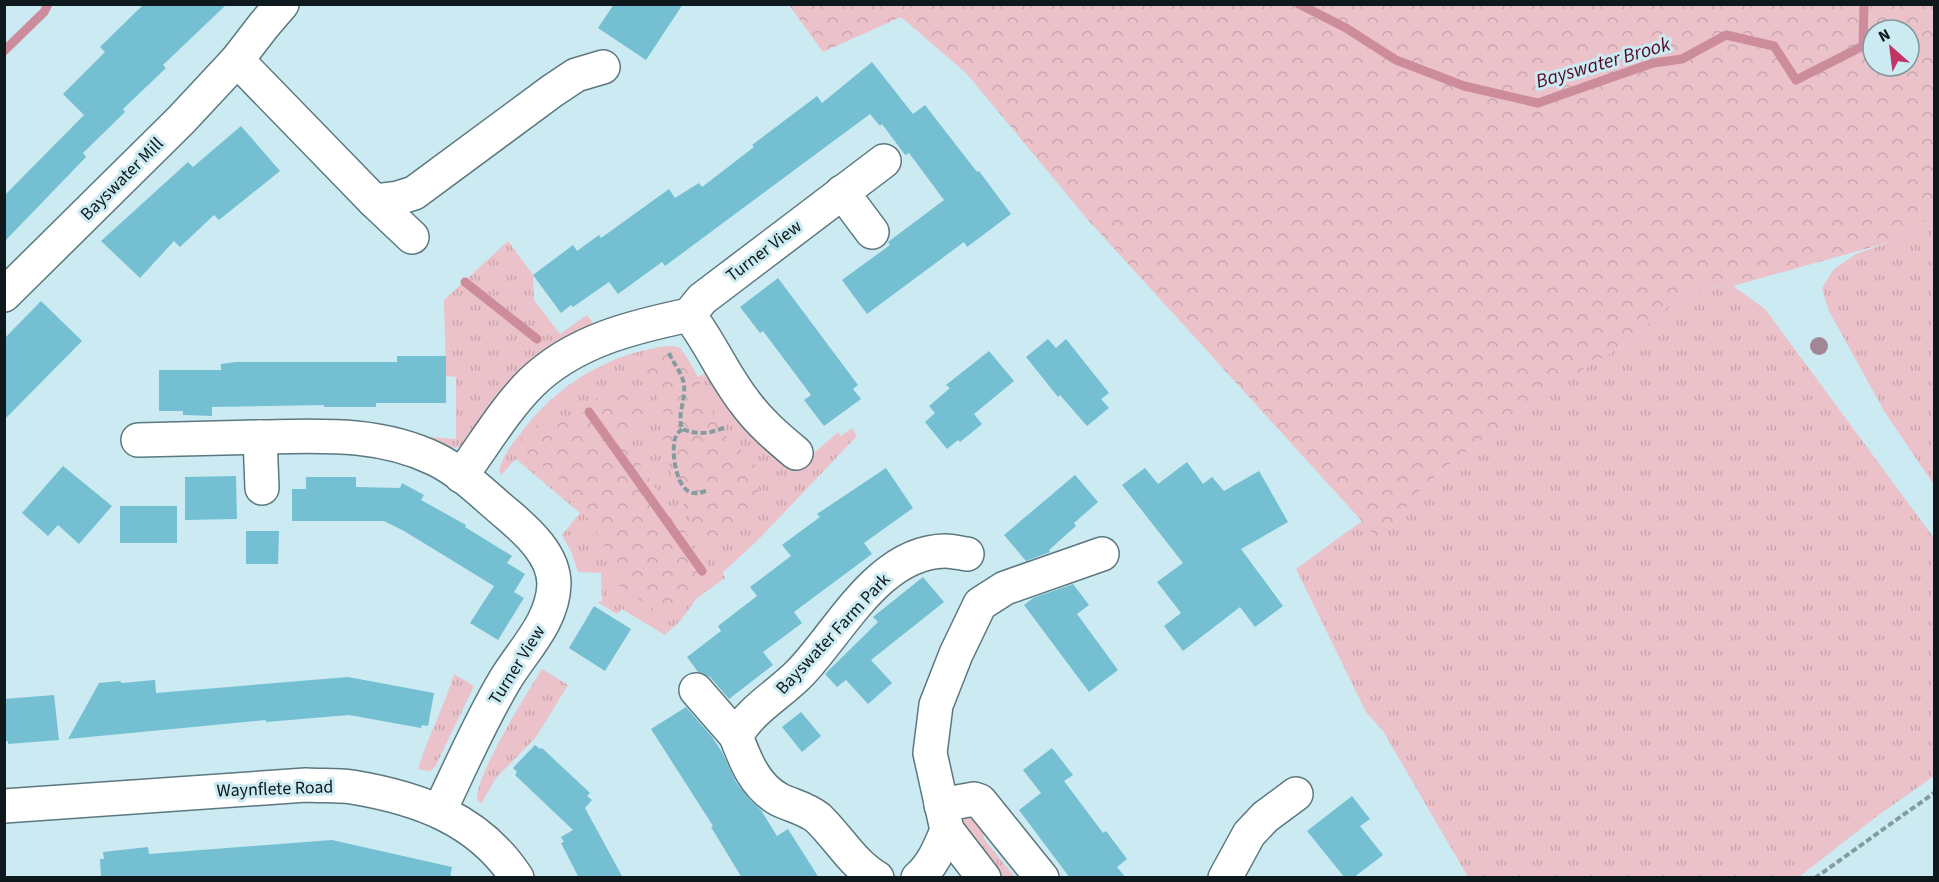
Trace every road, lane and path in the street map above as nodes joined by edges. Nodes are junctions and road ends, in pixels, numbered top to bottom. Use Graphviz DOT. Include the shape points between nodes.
graph roads {
  1 [pos="282,4"];
  2 [pos="237,60"];
  3 [pos="603,67"];
  4 [pos="884,161"];
  5 [pos="842,192"];
  6 [pos="374,201"];
  7 [pos="872,232"];
  8 [pos="412,237"];
  9 [pos="4,295"];
  10 [pos="674,318"];
  11 [pos="749,408"];
  12 [pos="682,429"];
  13 [pos="260,437"];
  14 [pos="138,440"];
  15 [pos="796,453"];
  16 [pos="462,476"];
  17 [pos="262,488"];
  18 [pos="708,490"];
  19 [pos="967,554"];
  20 [pos="1102,555"];
  21 [pos="696,690"];
  22 [pos="736,736"];
  23 [pos="1935,793"];
  24 [pos="1296,794"];
  25 [pos="4,806"];
  26 [pos="440,810"];
  27 [pos="944,817"];
  28 [pos="517,878"];
  29 [pos="877,878"];
  30 [pos="918,878"];
  31 [pos="984,878"];
  32 [pos="1042,878"];
  33 [pos="1225,878"];
  34 [pos="1815,878"];
  1 -- 2 [label="street, Bayswater Mill"];
  2 -- 6 [label="street"];
  2 -- 9 [label="street, Bayswater Mill" via="121,182"];
  3 -- 6 [label="street" via="576,75 414,193"];
  4 -- 5 [label="street, Turner View"];
  5 -- 7 [label="street"];
  5 -- 10 [label="street, Turner View"];
  6 -- 8 [label="street"];
  10 -- 11 [label="street" via="704,335"];
  10 -- 12 [label="path" via="671,358 683,380"];
  10 -- 16 [label="street, Turner View" via="596,340 557,362 517,399"];
  11 -- 12 [label="path" via="715,432 692,433"];
  11 -- 15 [label="street"];
  12 -- 18 [label="path" via="674,446 681,484 691,493"];
  13 -- 14 [label="street, Turner View"];
  13 -- 16 [label="street, Turner View" via="340,435 377,440 409,448"];
  13 -- 17 [label="street"];
  16 -- 26 [label="street, Turner View" via="531,536 548,560 554,583 550,607 539,631 505,680"];
  19 -- 22 [label="street, Bayswater Farm Park" via="923,554 875,583 800,674 746,720"];
  20 -- 27 [label="street" via="1005,588 981,604 936,705 930,753"];
  21 -- 22 [label="street"];
  22 -- 29 [label="street" via="747,763 767,791 816,817 865,871"];
  23 -- 34 [label="path"];
  24 -- 33 [label="street" via="1249,834"];
  25 -- 26 [label="street, Waynflete Road" via="306,785 350,787"];
  26 -- 28 [label="street, Waynflete Road" via="478,835 506,861"];
  27 -- 30 [label="street" via="934,858"];
  27 -- 31 [label="street"];
  27 -- 32 [label="street" via="974,799 980,801"];
}
